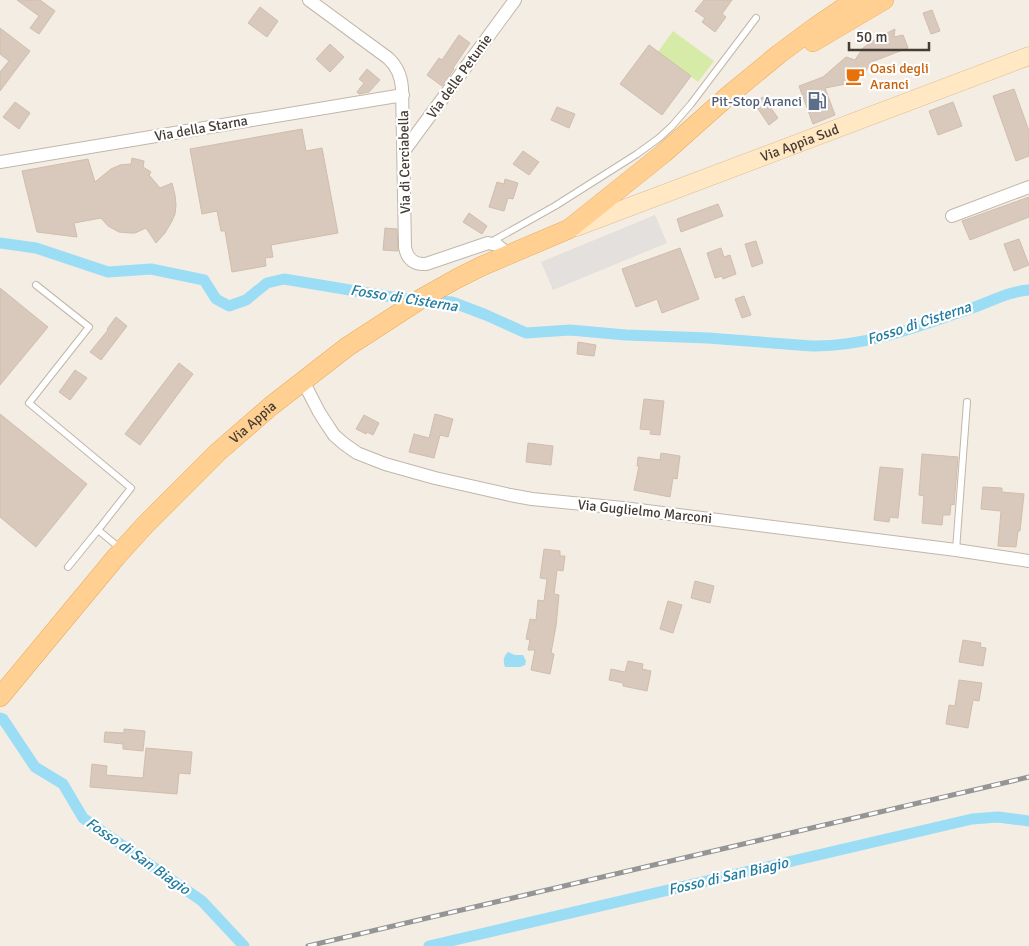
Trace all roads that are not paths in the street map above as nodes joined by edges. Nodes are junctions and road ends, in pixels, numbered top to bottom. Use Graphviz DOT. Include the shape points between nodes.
graph roads {
  1 [pos="310,0"];
  2 [pos="515,0"];
  3 [pos="835,0"];
  4 [pos="855,0"];
  5 [pos="884,0"];
  6 [pos="756,18"];
  7 [pos="1029,56"];
  8 [pos="402,94"];
  9 [pos="728,96"];
  10 [pos="404,151"];
  11 [pos="0,162"];
  12 [pos="1029,187"];
  13 [pos="952,216"];
  14 [pos="569,229"];
  15 [pos="488,243"];
  16 [pos="508,254"];
  17 [pos="36,285"];
  18 [pos="303,380"];
  19 [pos="967,402"];
  20 [pos="98,530"];
  21 [pos="122,550"];
  22 [pos="956,550"];
  23 [pos="1029,561"];
  24 [pos="68,567"];
  25 [pos="1,695"];
  1 -- 8 [label="street, Via di Cerciabella" via="393,63 401,77"];
  2 -- 10 [label="street, Via delle Petunie"];
  3 -- 9 [label="main road"];
  4 -- 9 [label="main road" via="791,45"];
  5 -- 9 [label="main road"];
  6 -- 15 [label="lane" via="691,104 659,138 555,206"];
  7 -- 14 [label="main road, Via Appia Sud"];
  8 -- 10 [label="street, Via di Cerciabella"];
  8 -- 11 [label="street, Via della Starna"];
  9 -- 14 [label="main road, Via Appia" via="664,153"];
  10 -- 15 [label="street, Via di Cerciabella" via="405,247 409,259 426,264"];
  12 -- 13 [label="street"];
  14 -- 16 [label="main road, Via Appia"];
  15 -- 16 [label="street" via="500,246"];
  16 -- 18 [label="main road, Via Appia" via="411,305"];
  17 -- 20 [label="lane" via="89,327 29,403 131,488"];
  18 -- 21 [label="main road, Via Appia" via="225,446"];
  18 -- 22 [label="street, Via Guglielmo Marconi" via="326,423 343,444 370,458 416,473 532,499"];
  19 -- 22 [label="lane"];
  20 -- 21 [label="lane"];
  20 -- 24 [label="lane"];
  21 -- 25 [label="main road, Via Appia"];
  22 -- 23 [label="street, Via Guglielmo Marconi"];
}
